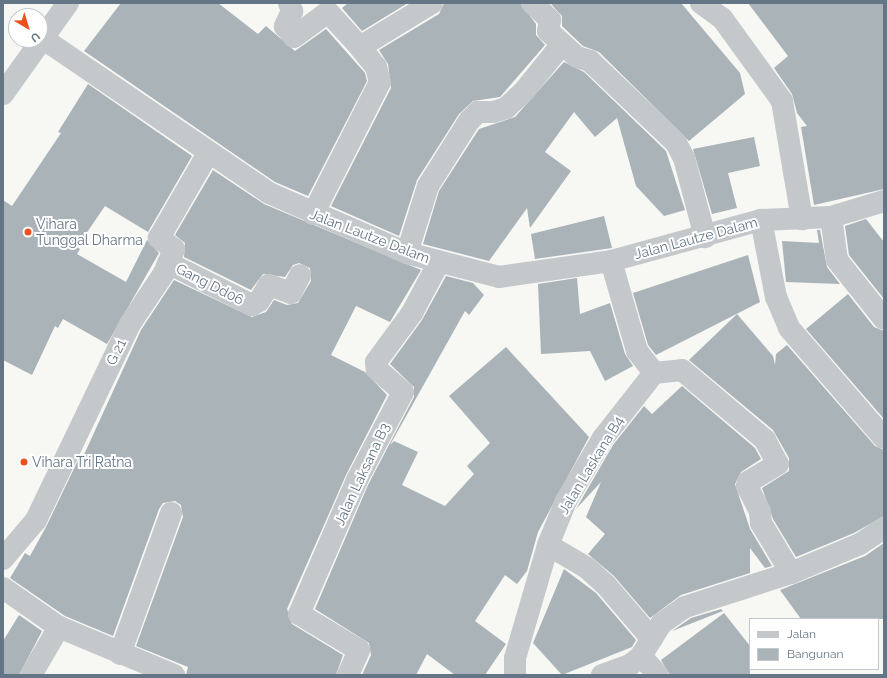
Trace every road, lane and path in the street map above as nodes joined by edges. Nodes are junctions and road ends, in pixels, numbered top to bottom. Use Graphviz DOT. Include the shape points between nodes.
graph roads {
  1 [pos="68,3"];
  2 [pos="289,3"];
  3 [pos="432,3"];
  4 [pos="532,3"];
  5 [pos="701,3"];
  6 [pos="48,30"];
  7 [pos="48,42"];
  8 [pos="562,44"];
  9 [pos="360,47"];
  10 [pos="35,48"];
  11 [pos="3,94"];
  12 [pos="208,153"];
  13 [pos="884,201"];
  14 [pos="312,214"];
  15 [pos="831,217"];
  16 [pos="802,219"];
  17 [pos="761,220"];
  18 [pos="705,237"];
  19 [pos="407,253"];
  20 [pos="611,261"];
  21 [pos="438,262"];
  22 [pos="168,263"];
  23 [pos="300,275"];
  24 [pos="884,319"];
  25 [pos="654,373"];
  26 [pos="884,438"];
  27 [pos="171,513"];
  28 [pos="884,528"];
  29 [pos="548,545"];
  30 [pos="3,559"];
  31 [pos="791,574"];
  32 [pos="3,588"];
  33 [pos="59,627"];
  34 [pos="647,648"];
  35 [pos="120,654"];
  36 [pos="31,675"];
  37 [pos="174,675"];
  38 [pos="348,675"];
  39 [pos="515,675"];
  40 [pos="602,675"];
  41 [pos="658,675"];
  1 -- 6 [label="street"];
  2 -- 9 [label="street" via="292,11 285,26 294,37 328,12"];
  3 -- 9 [label="street"];
  4 -- 8 [label="street" via="550,20 548,32"];
  5 -- 16 [label="street" via="722,18 782,101"];
  7 -- 12 [label="street, Jalan Lautze Dalam"];
  8 -- 18 [label="street" via="577,57 590,61 676,143 684,158"];
  8 -- 19 [label="street" via="506,108 493,112 478,112 469,121 428,186"];
  9 -- 14 [label="street" via="376,67 380,82"];
  10 -- 11 [label="street"];
  12 -- 14 [label="street, Jalan Lautze Dalam" via="269,193"];
  12 -- 22 [label="street, G 21" via="159,238 174,249"];
  13 -- 15 [label="street, Jalan Lautze Dalam"];
  14 -- 19 [label="street, Jalan Lautze Dalam"];
  15 -- 16 [label="street, Jalan Lautze Dalam"];
  15 -- 24 [label="street" via="837,260"];
  16 -- 17 [label="street, Jalan Lautze Dalam"];
  17 -- 18 [label="street, Jalan Lautze Dalam"];
  17 -- 26 [label="street" via="776,296 789,328"];
  18 -- 20 [label="street, Jalan Lautze Dalam"];
  19 -- 21 [label="street, Jalan Lautze Dalam"];
  20 -- 21 [label="street, Jalan Lautze Dalam" via="499,277"];
  20 -- 25 [label="street" via="637,351"];
  21 -- 38 [label="street, Jalan Laksana B3" via="412,313 376,362 377,369 403,392 357,480 299,614 360,652"];
  22 -- 23 [label="street, Gang Dd06" via="252,305 259,301 269,285 291,293"];
  22 -- 30 [label="street, G 21" via="130,324 36,520"];
  25 -- 29 [label="street, Jalan Laskana B4" via="603,438 566,501"];
  25 -- 31 [label="street" via="682,370 765,440 778,464 748,482 747,489 760,512 761,523"];
  27 -- 35 [label="street"];
  28 -- 31 [label="street" via="860,544"];
  29 -- 34 [label="street" via="587,568 605,584"];
  29 -- 39 [label="street, Jalan Laskana B4" via="515,658"];
  31 -- 34 [label="street" via="702,598 674,613"];
  32 -- 33 [label="street"];
  33 -- 35 [label="street"];
  33 -- 36 [label="street"];
  34 -- 40 [label="street" via="630,665"];
  34 -- 41 [label="street"];
  35 -- 37 [label="street"];
}
